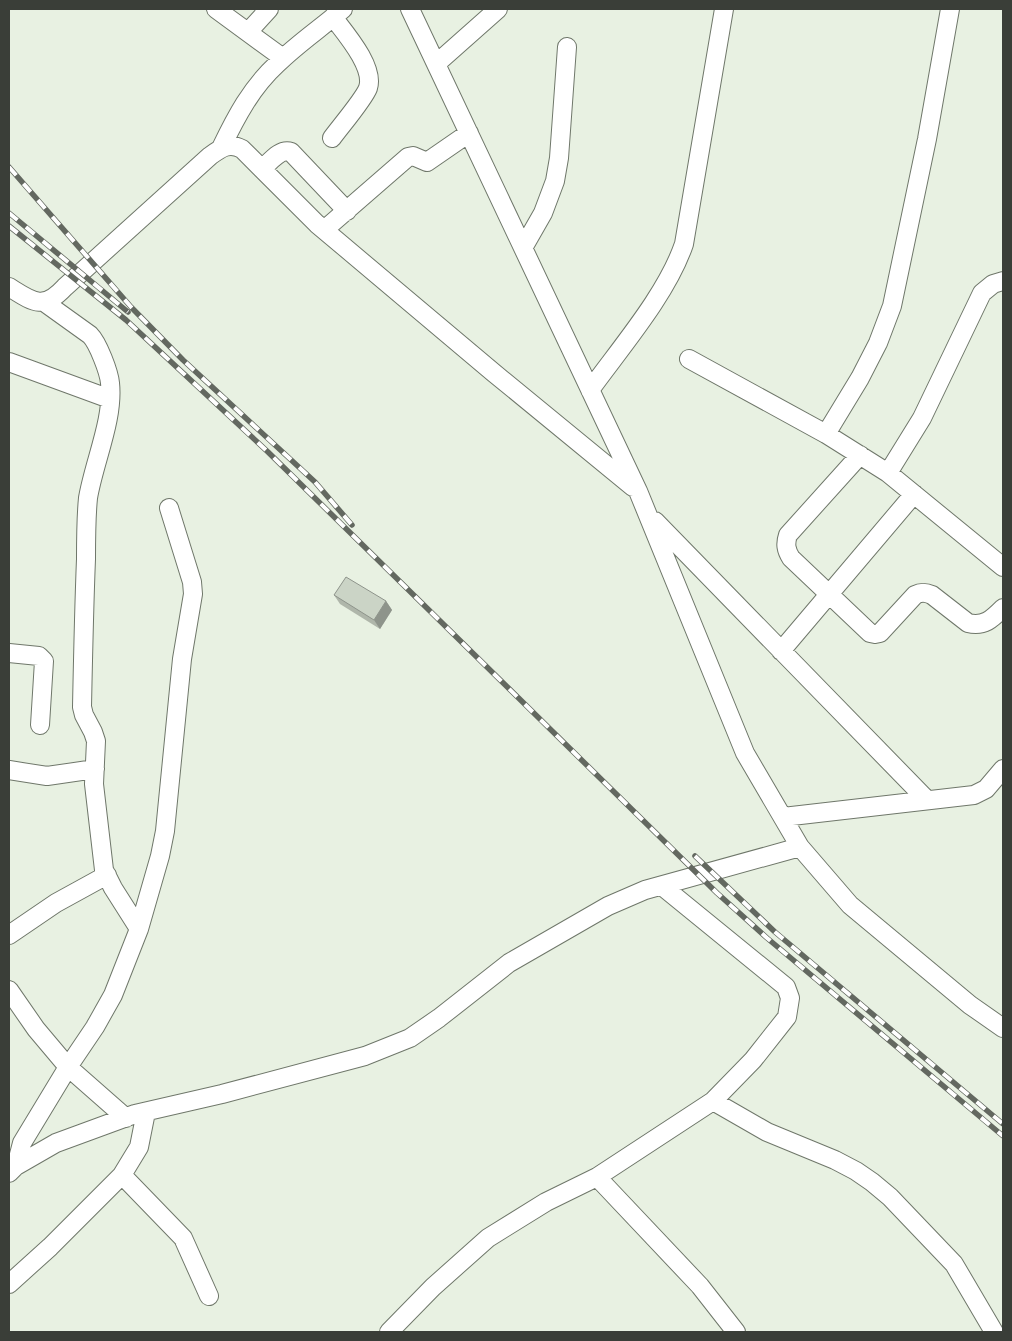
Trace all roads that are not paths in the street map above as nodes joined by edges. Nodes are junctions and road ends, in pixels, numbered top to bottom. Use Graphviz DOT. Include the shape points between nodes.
graph roads {
  1 [pos="216,9"];
  2 [pos="269,9"];
  3 [pos="498,9"];
  4 [pos="724,9"];
  5 [pos="950,9"];
  6 [pos="413,10"];
  7 [pos="338,13"];
  8 [pos="248,32"];
  9 [pos="567,47"];
  10 [pos="283,58"];
  11 [pos="436,64"];
  12 [pos="469,134"];
  13 [pos="332,138"];
  14 [pos="221,148"];
  15 [pos="262,169"];
  16 [pos="346,211"];
  17 [pos="324,230"];
  18 [pos="523,248"];
  19 [pos="1003,281"];
  20 [pos="9,287"];
  21 [pos="44,302"];
  22 [pos="689,359"];
  23 [pos="9,362"];
  24 [pos="590,390"];
  25 [pos="110,399"];
  26 [pos="826,434"];
  27 [pos="860,455"];
  28 [pos="888,473"];
  29 [pos="638,491"];
  30 [pos="914,494"];
  31 [pos="169,508"];
  32 [pos="647,514"];
  33 [pos="1003,567"];
  34 [pos="829,593"];
  35 [pos="1003,608"];
  36 [pos="781,650"];
  37 [pos="9,652"];
  38 [pos="40,725"];
  39 [pos="96,769"];
  40 [pos="1003,769"];
  41 [pos="9,770"];
  42 [pos="927,800"];
  43 [pos="782,818"];
  44 [pos="800,847"];
  45 [pos="107,875"];
  46 [pos="662,886"];
  47 [pos="140,930"];
  48 [pos="9,935"];
  49 [pos="9,990"];
  50 [pos="1003,1028"];
  51 [pos="68,1067"];
  52 [pos="713,1102"];
  53 [pos="146,1112"];
  54 [pos="126,1118"];
  55 [pos="12,1169"];
  56 [pos="122,1175"];
  57 [pos="597,1177"];
  58 [pos="9,1284"];
  59 [pos="209,1296"];
  60 [pos="389,1332"];
  61 [pos="736,1332"];
  62 [pos="994,1332"];
  1 -- 8 [label="street"];
  2 -- 8 [label="street"];
  3 -- 11 [label="street"];
  4 -- 24 [label="street" via="682,252 642,320"];
  5 -- 26 [label="street" via="892,306 878,343"];
  6 -- 11 [label="street"];
  7 -- 10 [label="street"];
  7 -- 13 [label="street" via="370,77 368,90"];
  8 -- 10 [label="street"];
  9 -- 18 [label="street" via="555,181 544,214"];
  10 -- 14 [label="street" via="247,98"];
  11 -- 12 [label="street"];
  12 -- 16 [label="street" via="428,162 408,157"];
  12 -- 18 [label="street"];
  14 -- 15 [label="street" via="237,146"];
  14 -- 21 [label="street" via="55,298"];
  15 -- 16 [label="street" via="281,152 291,152"];
  15 -- 17 [label="street"];
  16 -- 17 [label="street"];
  17 -- 29 [label="street"];
  18 -- 24 [label="street"];
  19 -- 28 [label="street" via="982,293 922,418"];
  20 -- 21 [label="street" via="28,299"];
  21 -- 25 [label="street" via="96,341 108,373"];
  22 -- 26 [label="street"];
  23 -- 25 [label="street"];
  24 -- 29 [label="street"];
  25 -- 39 [label="street" via="88,500 83,613 82,707 96,741"];
  26 -- 27 [label="street"];
  27 -- 28 [label="street"];
  27 -- 34 [label="street" via="788,535 786,544 791,558"];
  28 -- 30 [label="street"];
  29 -- 32 [label="street"];
  30 -- 33 [label="street"];
  30 -- 34 [label="street"];
  31 -- 47 [label="street" via="193,594 182,659 165,831"];
  32 -- 36 [label="street"];
  32 -- 43 [label="street" via="745,753"];
  34 -- 35 [label="street" via="874,634 880,633 920,593 932,594 975,625 991,620"];
  34 -- 36 [label="street"];
  36 -- 42 [label="street"];
  37 -- 38 [label="street" via="39,656 44,661"];
  39 -- 41 [label="street" via="47,776"];
  39 -- 45 [label="street" via="94,784"];
  40 -- 42 [label="street" via="986,788 974,795"];
  42 -- 43 [label="street"];
  43 -- 44 [label="street"];
  44 -- 46 [label="street"];
  44 -- 50 [label="street" via="850,904 970,1005"];
  45 -- 47 [label="street"];
  45 -- 48 [label="street" via="56,903"];
  46 -- 52 [label="street" via="786,987 790,998 787,1017 753,1060"];
  46 -- 53 [label="street" via="608,906 510,963 410,1038 365,1056"];
  47 -- 51 [label="street" via="114,996"];
  49 -- 51 [label="street"];
  51 -- 54 [label="street"];
  51 -- 55 [label="street" via="22,1143"];
  52 -- 57 [label="street"];
  52 -- 62 [label="street" via="767,1132 835,1160 872,1182 954,1264"];
  53 -- 54 [label="street"];
  53 -- 56 [label="street" via="139,1147"];
  54 -- 55 [label="street" via="56,1143"];
  56 -- 58 [label="street"];
  56 -- 59 [label="street" via="183,1238"];
  57 -- 60 [label="street" via="546,1202 488,1238"];
  57 -- 61 [label="street" via="700,1286"];
}
